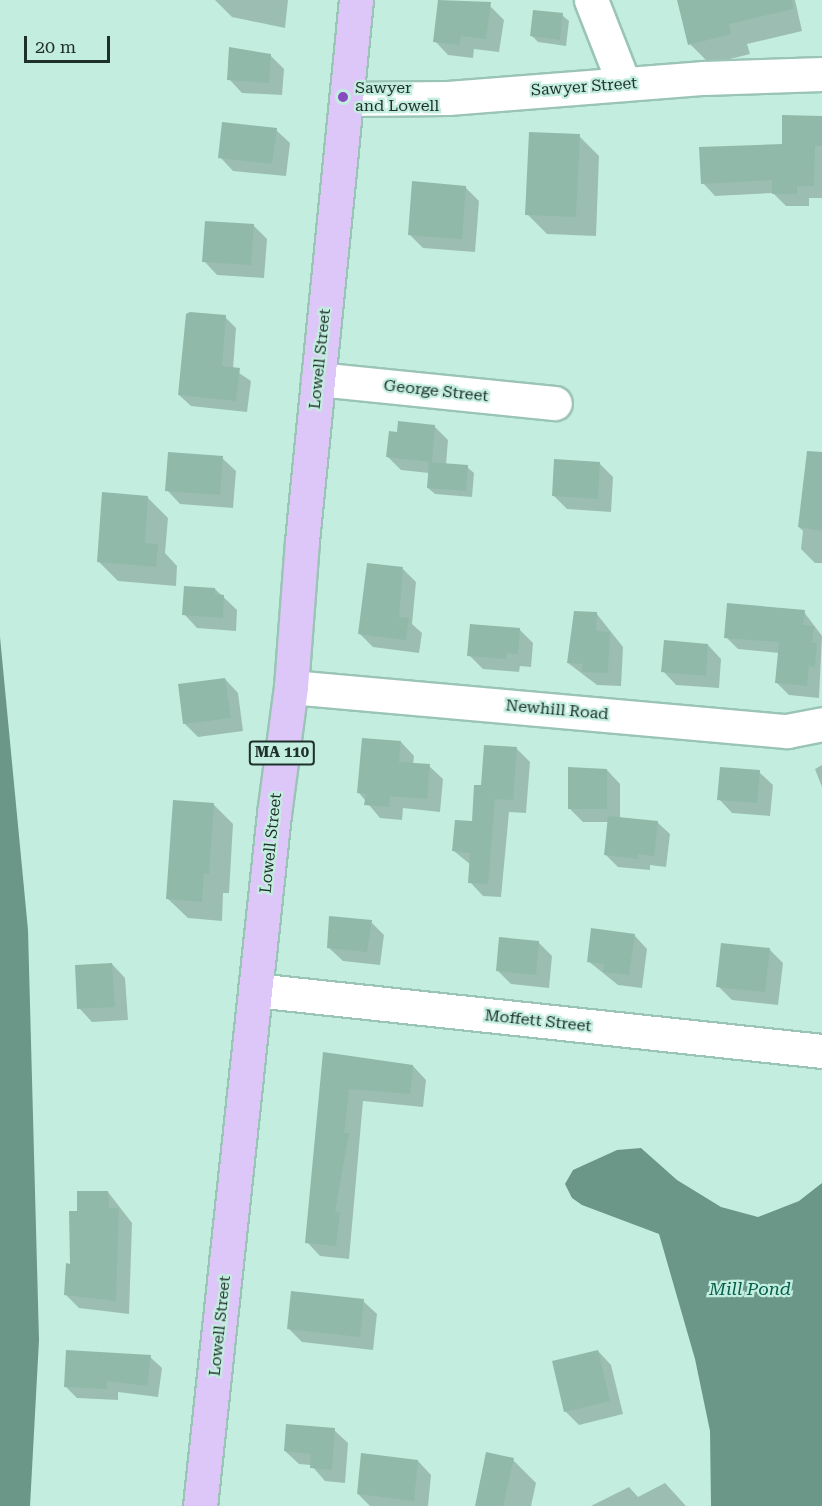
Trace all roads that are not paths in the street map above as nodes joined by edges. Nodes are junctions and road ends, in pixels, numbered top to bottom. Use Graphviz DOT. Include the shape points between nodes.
graph roads {
  1 [pos="356,0"];
  2 [pos="591,0"];
  3 [pos="822,74"];
  4 [pos="624,84"];
  5 [pos="346,99"];
  6 [pos="318,379"];
  7 [pos="555,403"];
  8 [pos="291,687"];
  9 [pos="822,723"];
  10 [pos="255,990"];
  11 [pos="822,1051"];
  12 [pos="200,1506"];
  1 -- 5 [label="main road, Lowell Street / MA 110"];
  2 -- 4 [label="street"];
  3 -- 4 [label="street, Sawyer Street"];
  4 -- 5 [label="street, Sawyer Street" via="448,98"];
  5 -- 6 [label="main road, Lowell Street / MA 110"];
  6 -- 7 [label="street, George Street"];
  6 -- 8 [label="main road, Lowell Street / MA 110"];
  8 -- 9 [label="street, Newhill Road" via="787,731"];
  8 -- 10 [label="main road, Lowell Street / MA 110"];
  10 -- 11 [label="street, Moffett Street"];
  10 -- 12 [label="main road, Lowell Street / MA 110"];
}
